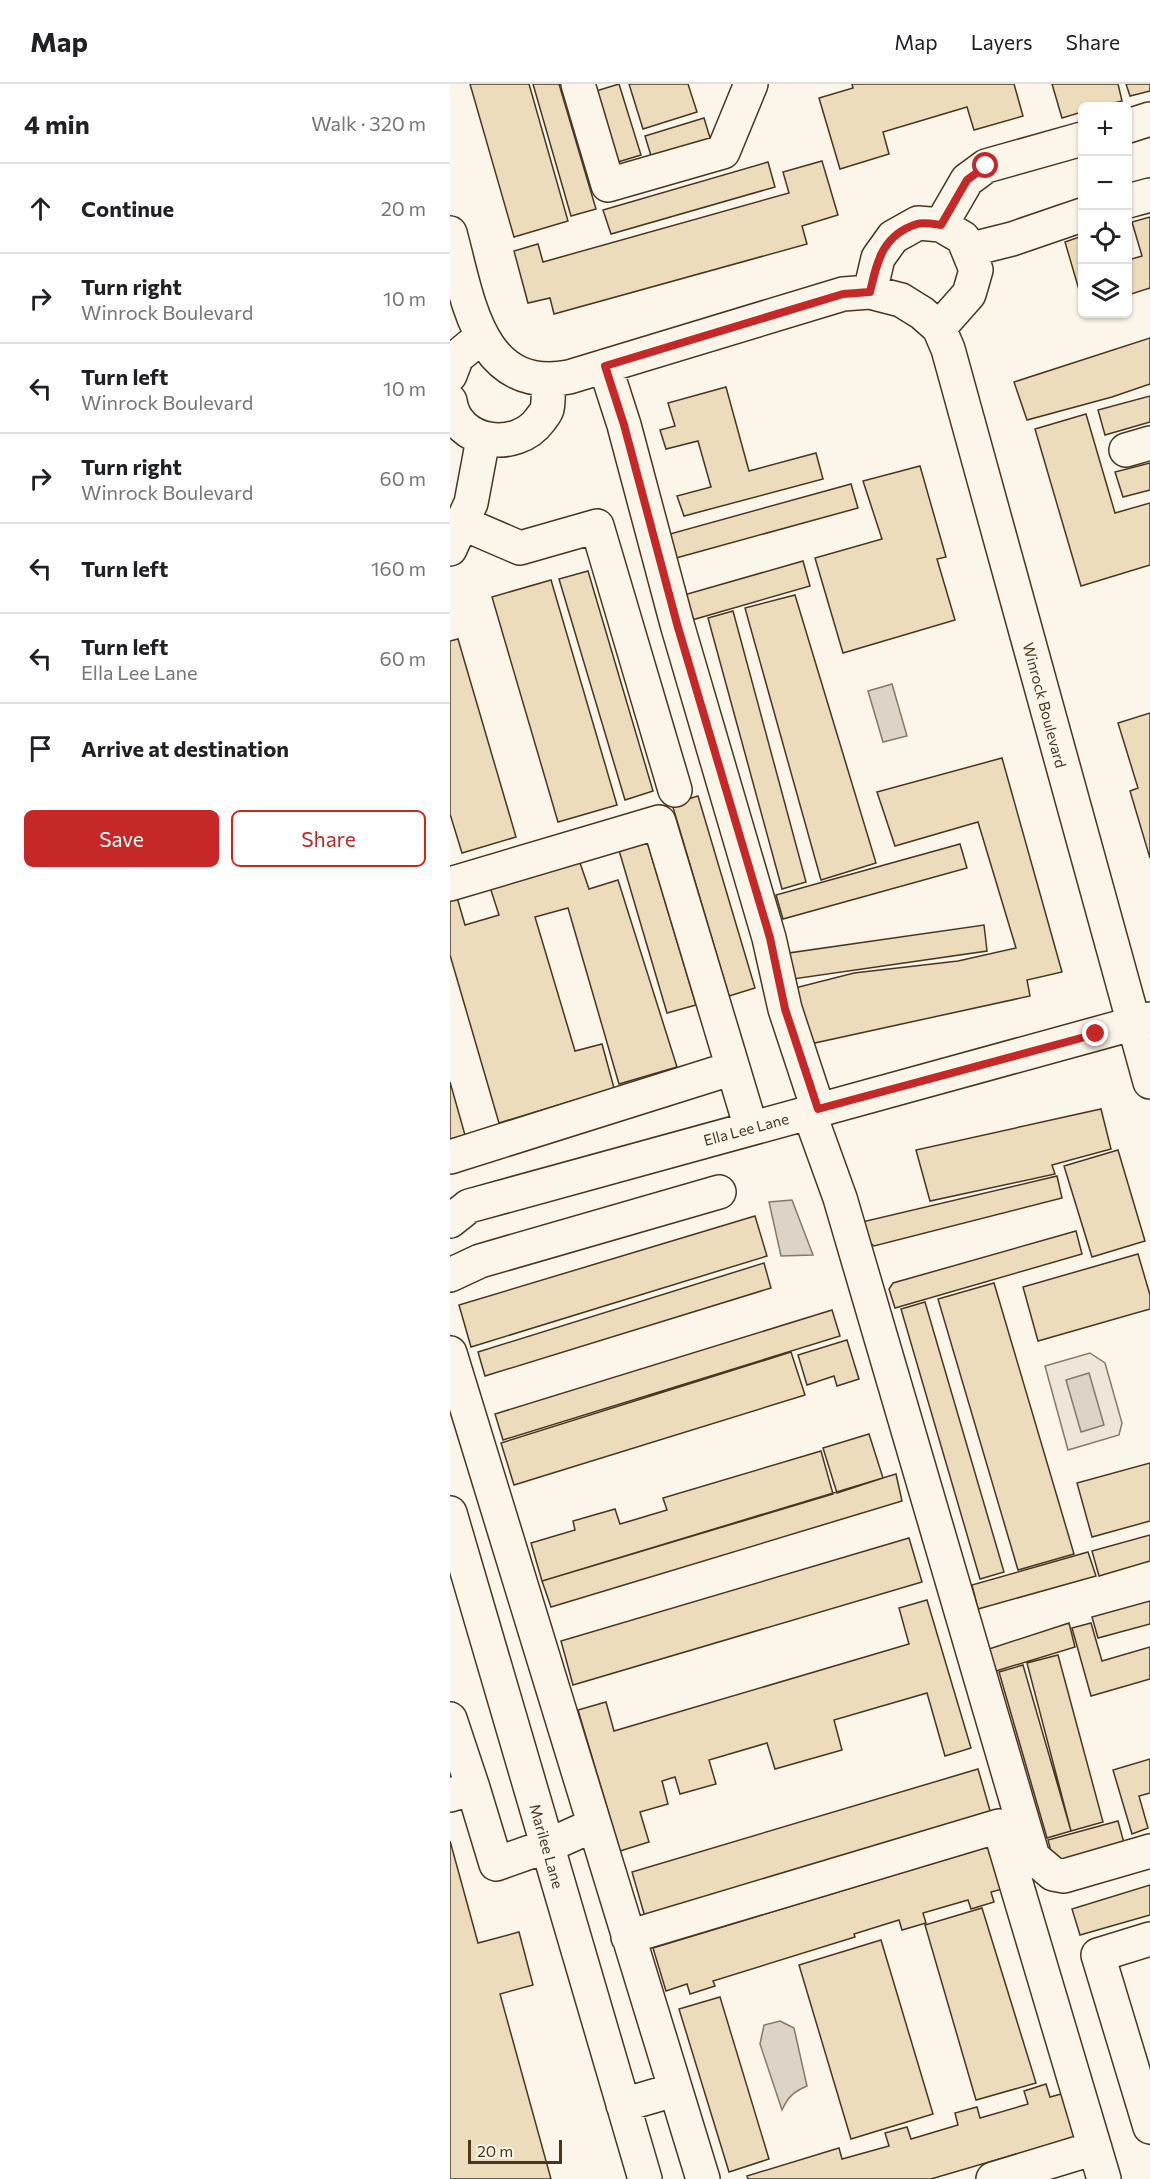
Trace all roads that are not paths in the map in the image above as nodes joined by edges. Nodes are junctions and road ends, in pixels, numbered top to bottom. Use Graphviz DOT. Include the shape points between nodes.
graph roads {
  1 [pos="578,84"];
  2 [pos="751,84"];
  3 [pos="1150,119"];
  4 [pos="1132,125"];
  5 [pos="1078,140"];
  6 [pos="1150,195"];
  7 [pos="1132,200"];
  8 [pos="1078,216"];
  9 [pos="941,225"];
  10 [pos="450,233"];
  11 [pos="968,250"];
  12 [pos="870,292"];
  13 [pos="939,328"];
  14 [pos="482,337"];
  15 [pos="605,366"];
  16 [pos="450,375"];
  17 [pos="548,381"];
  18 [pos="450,401"];
  19 [pos="483,439"];
  20 [pos="456,536"];
  21 [pos="675,790"];
  22 [pos="450,884"];
  23 [pos="1141,1021"];
  24 [pos="733,1068"];
  25 [pos="1150,1082"];
  26 [pos="813,1111"];
  27 [pos="752,1128"];
  28 [pos="450,1157"];
  29 [pos="719,1192"];
  30 [pos="450,1221"];
  31 [pos="450,1275"];
  32 [pos="450,1353"];
  33 [pos="450,1513"];
  34 [pos="507,1540"];
  35 [pos="463,1556"];
  36 [pos="450,1719"];
  37 [pos="461,1791"];
  38 [pos="594,1825"];
  39 [pos="547,1846"];
  40 [pos="1150,1851"];
  41 [pos="628,1937"];
  42 [pos="1150,1939"];
  43 [pos="675,2090"];
  44 [pos="623,2105"];
  45 [pos="1150,2127"];
  46 [pos="1095,2148"];
  47 [pos="645,2179"];
  48 [pos="703,2179"];
  49 [pos="993,2179"];
  50 [pos="1104,2179"];
  1 -- 2 [label="street" via="608,185 723,152"];
  3 -- 4 [label="street"];
  5 -- 9 [label="street" via="986,166 967,180"];
  6 -- 7 [label="street"];
  8 -- 11 [label="street"];
  9 -- 11 [label="street" via="963,237"];
  9 -- 12 [label="street" via="918,223 893,237 878,258"];
  10 -- 14 [label="street, Winrock Boulevard"];
  11 -- 13 [label="street" via="976,270 969,294"];
  12 -- 13 [label="street, Winrock Boulevard" via="901,300"];
  12 -- 15 [label="street, Winrock Boulevard" via="843,294"];
  13 -- 23 [label="street, Winrock Boulevard"];
  14 -- 16 [label="street" via="457,357"];
  14 -- 17 [label="street, Winrock Boulevard" via="496,358 521,375"];
  15 -- 17 [label="street, Winrock Boulevard"];
  15 -- 26 [label="street" via="770,938"];
  17 -- 19 [label="street" via="547,410 533,429 511,440"];
  18 -- 19 [label="street" via="451,410 464,428"];
  19 -- 20 [label="street" via="471,503"];
  20 -- 21 [label="street" via="520,548 597,526"];
  22 -- 24 [label="street" via="659,822"];
  23 -- 25 [label="street, Winrock Boulevard"];
  23 -- 26 [label="street, Ella Lee Lane"];
  24 -- 27 [label="street"];
  24 -- 28 [label="street"];
  26 -- 27 [label="street, Ella Lee Lane"];
  26 -- 40 [label="street" via="1033,1857 1053,1874 1064,1876"];
  27 -- 30 [label="street, Ella Lee Lane" via="469,1206"];
  29 -- 31 [label="street" via="480,1261"];
  32 -- 34 [label="street"];
  33 -- 35 [label="street, Marilee Lane"];
  34 -- 35 [label="street"];
  34 -- 38 [label="street"];
  35 -- 39 [label="street, Marilee Lane"];
  36 -- 37 [label="street"];
  37 -- 39 [label="street" via="496,1864"];
  38 -- 39 [label="street"];
  38 -- 41 [label="street"];
  39 -- 44 [label="street, Marilee Lane"];
  41 -- 43 [label="street"];
  41 -- 46 [label="street" via="999,1826"];
  42 -- 45 [label="street" via="1098,1955"];
  43 -- 44 [label="street"];
  43 -- 48 [label="street"];
  44 -- 47 [label="street, Marilee Lane"];
  46 -- 49 [label="street"];
  46 -- 50 [label="street"];
}
